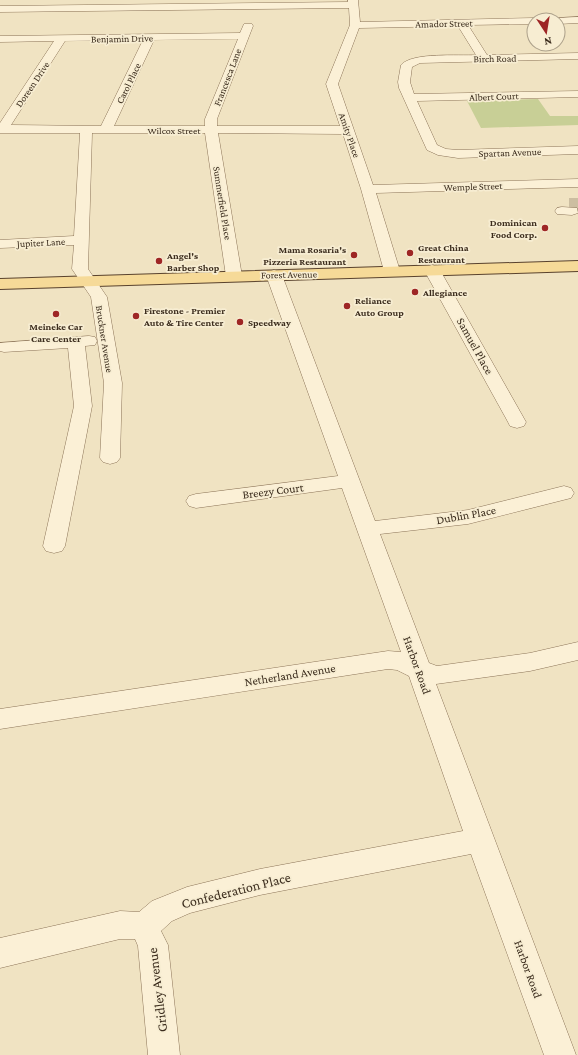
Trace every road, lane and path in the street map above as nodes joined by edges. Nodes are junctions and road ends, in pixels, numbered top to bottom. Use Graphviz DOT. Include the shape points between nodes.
graph roads {
  1 [pos="353,2"];
  2 [pos="0,9"];
  3 [pos="578,20"];
  4 [pos="526,21"];
  5 [pos="566,21"];
  6 [pos="461,22"];
  7 [pos="355,25"];
  8 [pos="246,31"];
  9 [pos="150,37"];
  10 [pos="62,38"];
  11 [pos="0,39"];
  12 [pos="578,57"];
  13 [pos="483,58"];
  14 [pos="578,94"];
  15 [pos="410,98"];
  16 [pos="1,129"];
  17 [pos="106,129"];
  18 [pos="86,130"];
  19 [pos="211,130"];
  20 [pos="348,130"];
  21 [pos="578,150"];
  22 [pos="578,183"];
  23 [pos="368,189"];
  24 [pos="81,240"];
  25 [pos="0,244"];
  26 [pos="578,266"];
  27 [pos="432,270"];
  28 [pos="392,271"];
  29 [pos="274,275"];
  30 [pos="234,276"];
  31 [pos="89,282"];
  32 [pos="0,284"];
  33 [pos="106,340"];
  34 [pos="76,342"];
  35 [pos="4,347"];
  36 [pos="517,422"];
  37 [pos="110,458"];
  38 [pos="349,481"];
  39 [pos="564,493"];
  40 [pos="196,501"];
  41 [pos="366,529"];
  42 [pos="54,546"];
  43 [pos="578,651"];
  44 [pos="420,670"];
  45 [pos="0,719"];
  46 [pos="480,840"];
  47 [pos="144,927"];
  48 [pos="0,953"];
  49 [pos="164,1055"];
  50 [pos="560,1055"];
  1 -- 2 [label="street"];
  1 -- 7 [label="street, Amity Place"];
  3 -- 5 [label="street"];
  4 -- 6 [label="street, Amador Street"];
  6 -- 7 [label="street, Amador Street"];
  6 -- 13 [label="street"];
  7 -- 20 [label="street, Amity Place" via="332,84"];
  8 -- 9 [label="street, Benjamin Drive"];
  8 -- 19 [label="street, Francesca Lane" via="211,119"];
  9 -- 10 [label="street, Benjamin Drive"];
  9 -- 17 [label="street, Carol Place"];
  10 -- 11 [label="street, Benjamin Drive"];
  10 -- 16 [label="street, Doreen Drive"];
  12 -- 13 [label="street, Birch Road"];
  13 -- 15 [label="street, Birch Road" via="412,61 406,65 404,82"];
  14 -- 15 [label="street, Albert Court"];
  15 -- 21 [label="street, Spartan Avenue" via="432,147 443,152 458,154"];
  16 -- 18 [label="street, Wilcox Street"];
  17 -- 18 [label="street, Wilcox Street"];
  17 -- 19 [label="street, Wilcox Street"];
  18 -- 24 [label="street, Bruckner Avenue"];
  19 -- 20 [label="street, Wilcox Street"];
  19 -- 30 [label="street, Summerfield Place"];
  20 -- 23 [label="street, Amity Place"];
  22 -- 23 [label="street, Wemple Street"];
  23 -- 28 [label="street, Amity Place"];
  24 -- 25 [label="street, Jupiter Lane"];
  24 -- 31 [label="street, Bruckner Avenue" via="80,269"];
  26 -- 27 [label="main road, Forest Avenue"];
  27 -- 28 [label="main road, Forest Avenue"];
  27 -- 36 [label="street, Samuel Place"];
  28 -- 29 [label="main road, Forest Avenue"];
  29 -- 30 [label="main road, Forest Avenue"];
  29 -- 38 [label="street, Harbor Road"];
  30 -- 31 [label="main road, Forest Avenue"];
  31 -- 32 [label="main road, Forest Avenue"];
  31 -- 33 [label="street, Bruckner Avenue" via="99,297"];
  33 -- 34 [label="street"];
  33 -- 37 [label="street, Bruckner Avenue" via="113,383"];
  34 -- 35 [label="street"];
  34 -- 42 [label="street" via="83,406"];
  38 -- 40 [label="street, Breezy Court"];
  38 -- 41 [label="street, Harbor Road"];
  39 -- 41 [label="street, Dublin Place" via="468,517"];
  41 -- 44 [label="street, Harbor Road"];
  43 -- 44 [label="street, Netherland Avenue" via="530,662 452,674 437,675"];
  44 -- 45 [label="street, Netherland Avenue" via="401,661 388,660"];
  44 -- 46 [label="street, Harbor Road"];
  46 -- 47 [label="street, Confederation Place" via="260,882 187,900 162,911"];
  46 -- 50 [label="street, Harbor Road"];
  47 -- 48 [label="street" via="120,925"];
  47 -- 49 [label="street, Gridley Avenue" via="152,946"];
}
